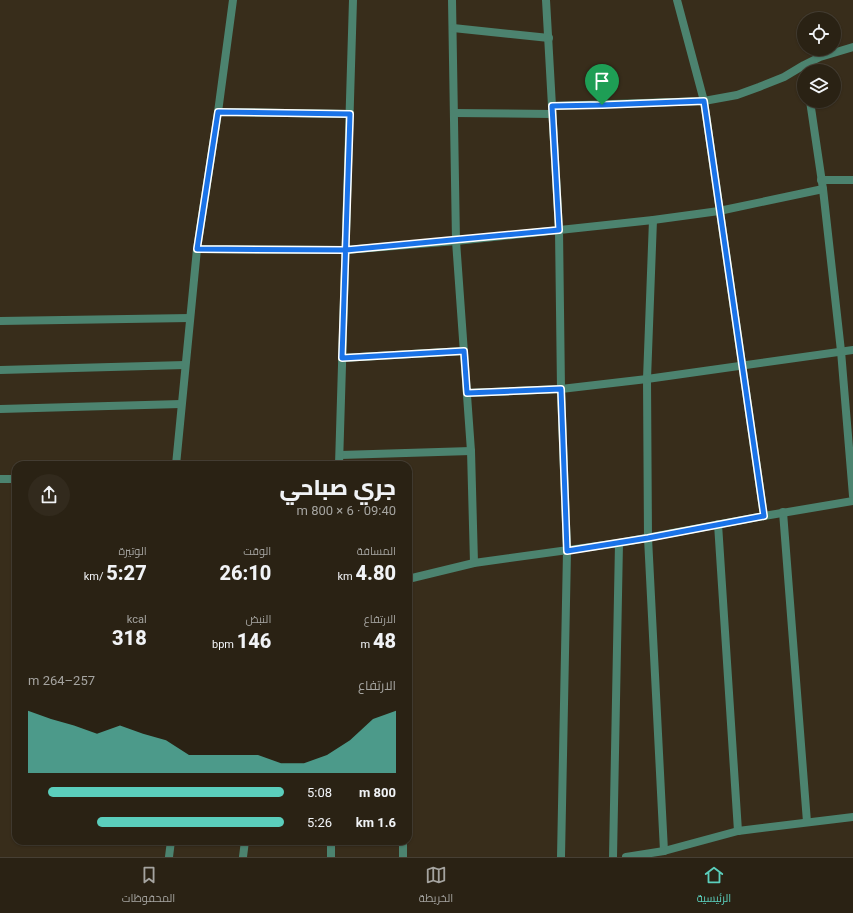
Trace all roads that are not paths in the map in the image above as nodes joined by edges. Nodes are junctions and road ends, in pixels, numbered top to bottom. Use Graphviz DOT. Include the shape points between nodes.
graph roads {
  1 [pos="233,0"];
  2 [pos="353,0"];
  3 [pos="452,0"];
  4 [pos="546,0"];
  5 [pos="677,0"];
  6 [pos="453,28"];
  7 [pos="549,38"];
  8 [pos="853,47"];
  9 [pos="811,64"];
  10 [pos="797,71"];
  11 [pos="704,101"];
  12 [pos="811,108"];
  13 [pos="552,110"];
  14 [pos="218,112"];
  15 [pos="454,113"];
  16 [pos="350,114"];
  17 [pos="821,180"];
  18 [pos="853,180"];
  19 [pos="822,189"];
  20 [pos="719,211"];
  21 [pos="653,220"];
  22 [pos="559,230"];
  23 [pos="456,241"];
  24 [pos="197,249"];
  25 [pos="346,250"];
  26 [pos="190,318"];
  27 [pos="0,321"];
  28 [pos="853,350"];
  29 [pos="464,351"];
  30 [pos="841,351"];
  31 [pos="342,358"];
  32 [pos="185,365"];
  33 [pos="743,365"];
  34 [pos="0,370"];
  35 [pos="647,379"];
  36 [pos="561,389"];
  37 [pos="467,393"];
  38 [pos="181,404"];
  39 [pos="0,409"];
  40 [pos="470,451"];
  41 [pos="340,455"];
  42 [pos="176,461"];
  43 [pos="339,461"];
  44 [pos="0,479"];
  45 [pos="12,479"];
  46 [pos="853,496"];
  47 [pos="853,501"];
  48 [pos="783,512"];
  49 [pos="764,516"];
  50 [pos="718,524"];
  51 [pos="648,538"];
  52 [pos="619,543"];
  53 [pos="567,551"];
  54 [pos="474,563"];
  55 [pos="412,578"];
  56 [pos="853,817"];
  57 [pos="807,822"];
  58 [pos="738,831"];
  59 [pos="170,845"];
  60 [pos="244,845"];
  61 [pos="331,845"];
  62 [pos="403,845"];
  63 [pos="664,851"];
  64 [pos="169,857"];
  65 [pos="243,857"];
  66 [pos="331,857"];
  67 [pos="403,857"];
  68 [pos="561,857"];
  69 [pos="613,857"];
  70 [pos="626,857"];
  1 -- 14 [label="street"];
  2 -- 16 [label="street"];
  3 -- 6 [label="street"];
  4 -- 7 [label="street"];
  5 -- 11 [label="street"];
  6 -- 7 [label="street"];
  6 -- 15 [label="street"];
  7 -- 13 [label="street"];
  8 -- 9 [label="street" via="828,54"];
  10 -- 11 [label="street" via="759,87"];
  11 -- 13 [label="street"];
  11 -- 20 [label="street"];
  12 -- 17 [label="street"];
  13 -- 15 [label="street"];
  13 -- 22 [label="street"];
  14 -- 16 [label="street"];
  14 -- 24 [label="street"];
  15 -- 23 [label="street"];
  16 -- 25 [label="street"];
  17 -- 18 [label="street"];
  17 -- 19 [label="street"];
  19 -- 20 [label="street"];
  19 -- 30 [label="street"];
  20 -- 21 [label="street"];
  20 -- 33 [label="street"];
  21 -- 22 [label="street"];
  21 -- 35 [label="street"];
  22 -- 23 [label="street"];
  22 -- 36 [label="street"];
  23 -- 25 [label="street"];
  23 -- 29 [label="street"];
  24 -- 25 [label="street"];
  24 -- 26 [label="street"];
  25 -- 31 [label="street"];
  26 -- 27 [label="street"];
  26 -- 32 [label="street"];
  28 -- 30 [label="street"];
  29 -- 31 [label="street"];
  29 -- 37 [label="street"];
  30 -- 33 [label="street"];
  30 -- 46 [label="street"];
  31 -- 41 [label="street"];
  32 -- 34 [label="street"];
  32 -- 38 [label="street"];
  33 -- 35 [label="street"];
  33 -- 49 [label="street"];
  35 -- 36 [label="street"];
  35 -- 51 [label="street"];
  36 -- 37 [label="street"];
  36 -- 53 [label="street"];
  37 -- 40 [label="street"];
  38 -- 39 [label="street"];
  38 -- 42 [label="street"];
  40 -- 41 [label="street"];
  40 -- 54 [label="street"];
  41 -- 43 [label="street"];
  44 -- 45 [label="street"];
  47 -- 48 [label="street"];
  48 -- 49 [label="street"];
  48 -- 57 [label="street"];
  49 -- 50 [label="street"];
  50 -- 51 [label="street"];
  50 -- 58 [label="street"];
  51 -- 52 [label="street"];
  51 -- 63 [label="street"];
  52 -- 53 [label="street"];
  52 -- 69 [label="street"];
  53 -- 54 [label="street"];
  53 -- 68 [label="street"];
  54 -- 55 [label="street"];
  56 -- 57 [label="street"];
  57 -- 58 [label="street"];
  58 -- 63 [label="street"];
  59 -- 64 [label="street"];
  60 -- 65 [label="street"];
  61 -- 66 [label="street"];
  62 -- 67 [label="street"];
  63 -- 70 [label="street"];
}
